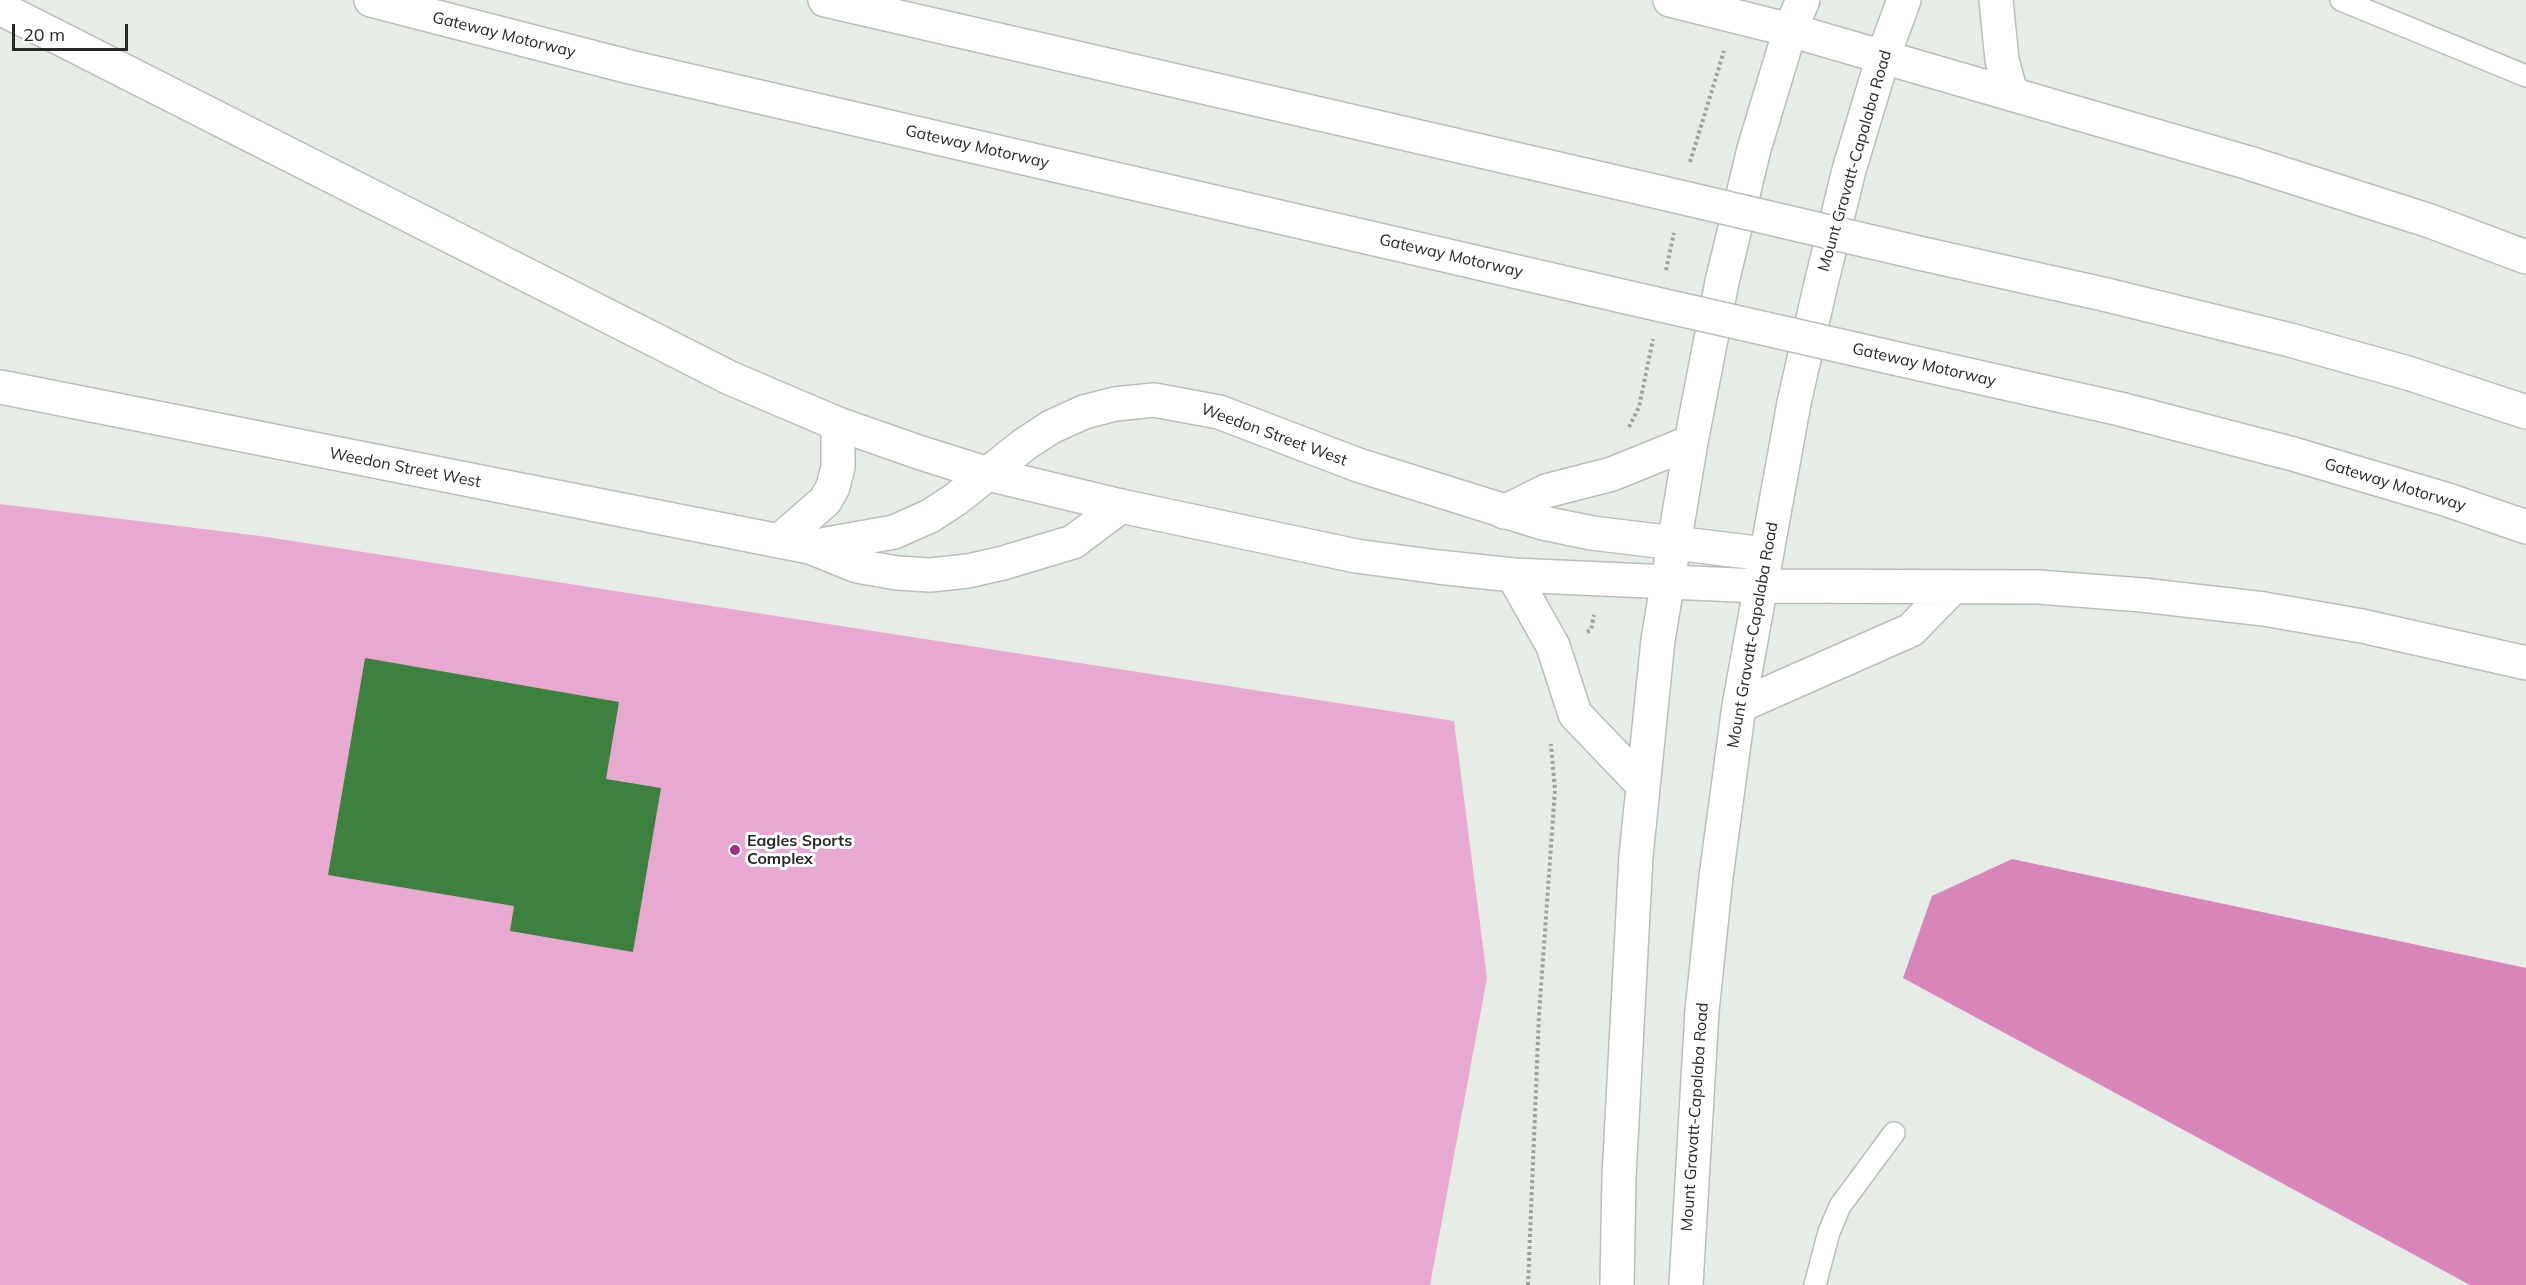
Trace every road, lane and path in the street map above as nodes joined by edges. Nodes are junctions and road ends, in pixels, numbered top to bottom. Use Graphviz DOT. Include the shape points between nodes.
graph roads {
  1 [pos="371,0"];
  2 [pos="825,0"];
  3 [pos="1670,0"];
  4 [pos="1803,0"];
  5 [pos="1904,0"];
  6 [pos="1995,0"];
  7 [pos="2341,0"];
  8 [pos="0,8"];
  9 [pos="1790,30"];
  10 [pos="1725,44"];
  11 [pos="1883,57"];
  12 [pos="2526,76"];
  13 [pos="2011,93"];
  14 [pos="1689,166"];
  15 [pos="1677,221"];
  16 [pos="2526,257"];
  17 [pos="1665,278"];
  18 [pos="1653,337"];
  19 [pos="0,387"];
  20 [pos="2526,411"];
  21 [pos="838,424"];
  22 [pos="1626,430"];
  23 [pos="1691,442"];
  24 [pos="988,474"];
  25 [pos="1121,506"];
  26 [pos="1504,512"];
  27 [pos="2526,527"];
  28 [pos="1673,543"];
  29 [pos="795,544"];
  30 [pos="1765,554"];
  31 [pos="1513,575"];
  32 [pos="1667,582"];
  33 [pos="1759,586"];
  34 [pos="1953,587"];
  35 [pos="2526,663"];
  36 [pos="1739,706"];
  37 [pos="1550,734"];
  38 [pos="1641,783"];
  39 [pos="1894,1133"];
  40 [pos="1528,1285"];
  41 [pos="1617,1285"];
  42 [pos="1686,1285"];
  43 [pos="1815,1285"];
  1 -- 27 [label="main road, Gateway Motorway, bridge" via="630,67 2120,409 2294,454"];
  2 -- 20 [label="main road, bridge" via="2107,295 2290,340"];
  3 -- 9 [label="main road"];
  4 -- 9 [label="main road"];
  5 -- 11 [label="main road, Mount Gravatt-Capalaba Road"];
  6 -- 13 [label="main road" via="2002,60"];
  7 -- 12 [label="lane"];
  8 -- 21 [label="main road" via="730,378"];
  9 -- 11 [label="main road"];
  9 -- 23 [label="main road" via="1754,149 1722,282"];
  10 -- 14 [label="path"];
  11 -- 13 [label="main road"];
  11 -- 30 [label="main road, Mount Gravatt-Capalaba Road" via="1820,288"];
  13 -- 16 [label="main road" via="2260,166"];
  15 -- 17 [label="path"];
  18 -- 22 [label="path" via="1639,407"];
  19 -- 29 [label="main road, Weedon Street West"];
  21 -- 24 [label="main road"];
  21 -- 29 [label="main road" via="838,467 832,487"];
  23 -- 26 [label="main road" via="1612,474 1546,491"];
  23 -- 28 [label="main road"];
  24 -- 25 [label="main road"];
  24 -- 26 [label="main road, Weedon Street West" via="1051,427 1084,412 1154,400 1219,412 1358,465"];
  24 -- 29 [label="main road, Weedon Street West" via="930,516 894,532"];
  25 -- 29 [label="main road, Weedon Street West" via="1073,542 968,571 897,573 857,566"];
  25 -- 31 [label="main road" via="1356,556"];
  26 -- 28 [label="main road, Weedon Street West" via="1592,533"];
  28 -- 30 [label="main road, Weedon Street West"];
  28 -- 32 [label="main road"];
  30 -- 33 [label="main road, Mount Gravatt-Capalaba Road"];
  31 -- 32 [label="main road"];
  31 -- 38 [label="main road" via="1553,646 1575,714"];
  32 -- 33 [label="main road"];
  32 -- 38 [label="main road"];
  33 -- 34 [label="main road"];
  33 -- 36 [label="main road, Mount Gravatt-Capalaba Road"];
  34 -- 35 [label="main road" via="2049,588 2264,609 2429,639"];
  34 -- 36 [label="main road" via="1911,630"];
  36 -- 42 [label="main road, Mount Gravatt-Capalaba Road" via="1702,1011"];
  37 -- 40 [label="path" via="1555,790 1539,1015"];
  38 -- 41 [label="main road" via="1622,1112"];
  39 -- 43 [label="lane" via="1840,1206"];
}
